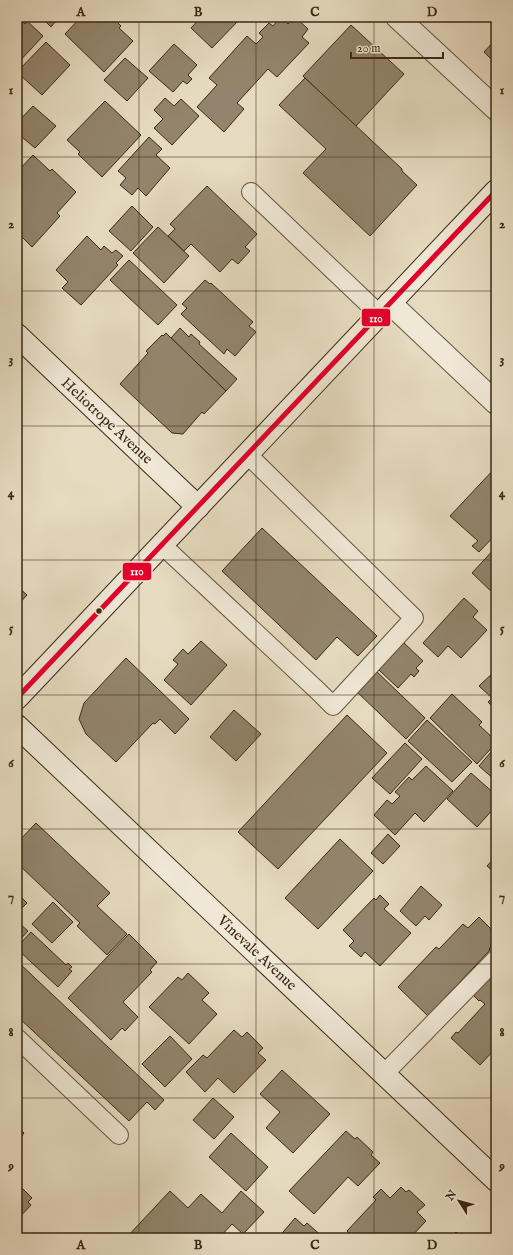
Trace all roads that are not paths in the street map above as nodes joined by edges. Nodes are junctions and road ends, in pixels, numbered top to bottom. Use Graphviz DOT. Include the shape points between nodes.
graph roads {
  1 [pos="397,17"];
  2 [pos="496,109"];
  3 [pos="496,191"];
  4 [pos="251,192"];
  5 [pos="385,309"];
  6 [pos="17,335"];
  7 [pos="496,403"];
  8 [pos="247,454"];
  9 [pos="198,507"];
  10 [pos="162,545"];
  11 [pos="17,698"];
  12 [pos="17,726"];
  13 [pos="496,959"];
  14 [pos="17,1038"];
  15 [pos="384,1074"];
  16 [pos="120,1135"];
  17 [pos="496,1180"];
  1 -- 2 [label="street"];
  3 -- 5 [label="street"];
  4 -- 5 [label="lane"];
  5 -- 7 [label="street"];
  5 -- 8 [label="street"];
  6 -- 9 [label="street, Heliotrope Avenue"];
  8 -- 9 [label="street"];
  8 -- 10 [label="lane" via="414,618 333,706"];
  9 -- 10 [label="street"];
  10 -- 11 [label="street"];
  12 -- 15 [label="street, Vinevale Avenue"];
  13 -- 15 [label="lane"];
  14 -- 16 [label="lane"];
  15 -- 17 [label="street, Vinevale Avenue"];
}
